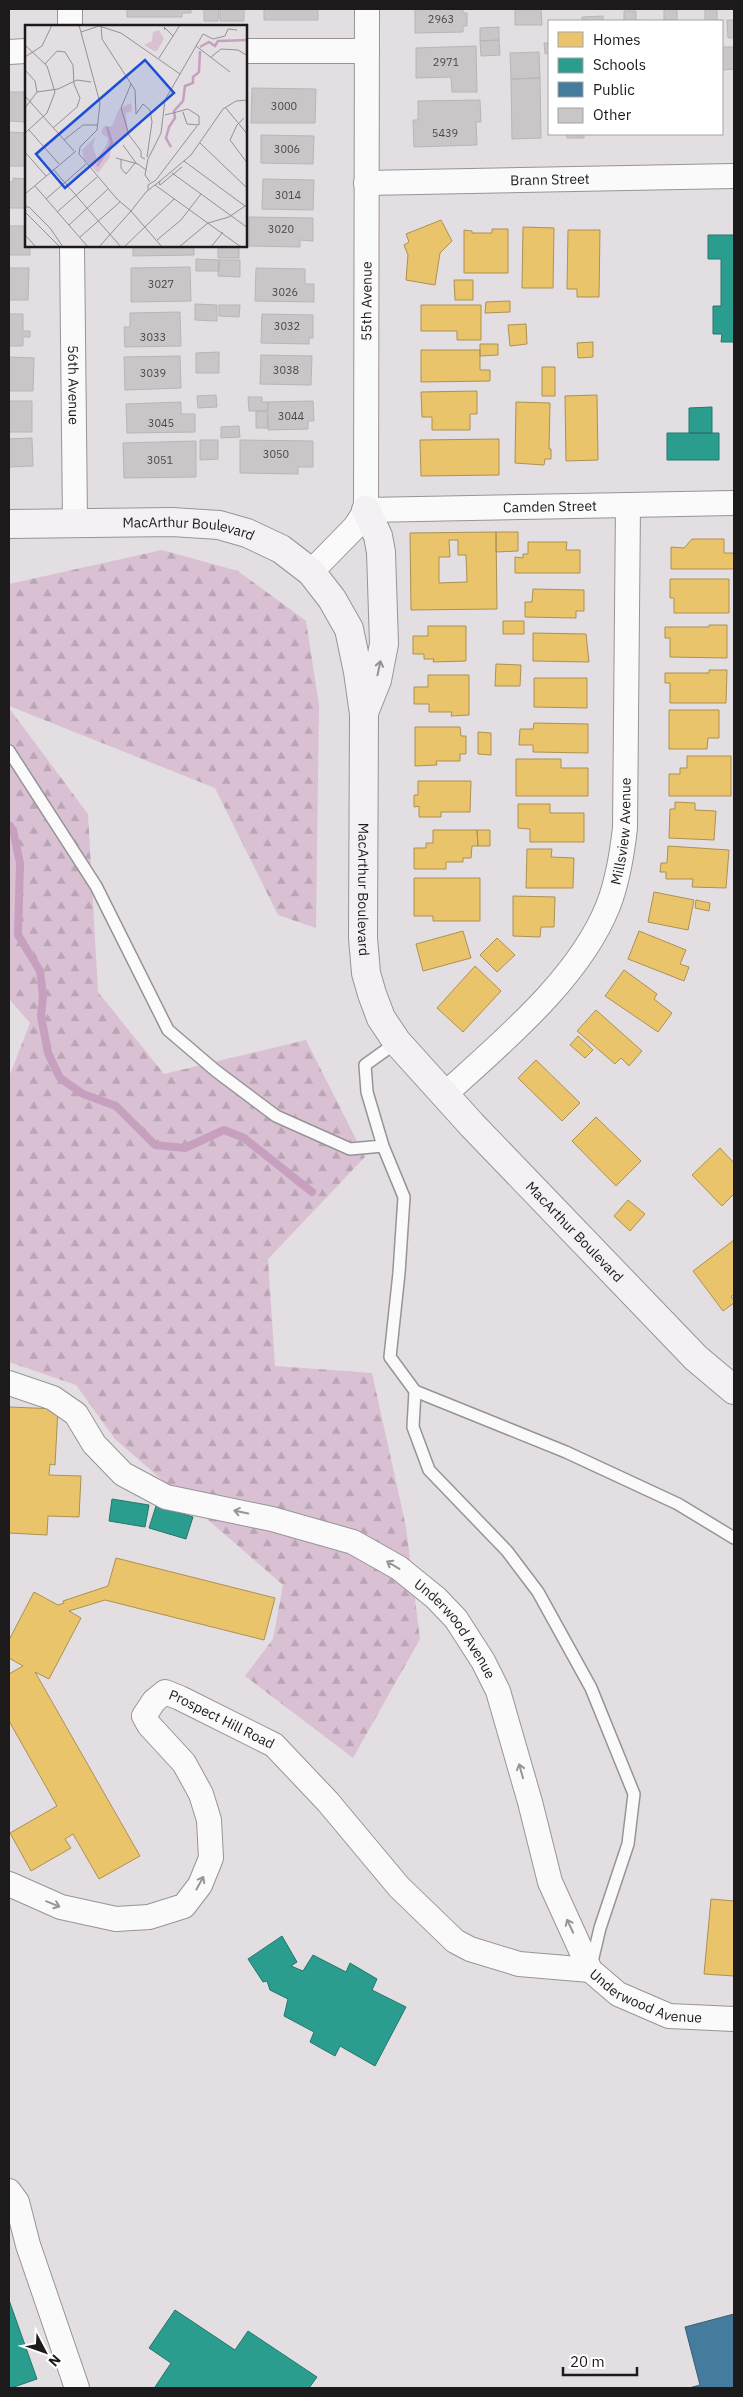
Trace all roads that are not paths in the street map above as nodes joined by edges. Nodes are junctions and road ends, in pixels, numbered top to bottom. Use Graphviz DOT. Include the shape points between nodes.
graph roads {
  1 [pos="70,9"];
  2 [pos="367,9"];
  3 [pos="70,25"];
  4 [pos="25,51"];
  5 [pos="248,51"];
  6 [pos="367,51"];
  7 [pos="9,52"];
  8 [pos="734,176"];
  9 [pos="366,183"];
  10 [pos="72,248"];
  11 [pos="734,503"];
  12 [pos="628,504"];
  13 [pos="366,510"];
  14 [pos="76,522"];
  15 [pos="9,524"];
  16 [pos="311,572"];
  17 [pos="364,714"];
  18 [pos="9,751"];
  19 [pos="397,1042"];
  20 [pos="444,1095"];
  21 [pos="383,1146"];
  22 [pos="9,1383"];
  23 [pos="734,1390"];
  24 [pos="415,1391"];
  25 [pos="734,1538"];
  26 [pos="9,1884"];
  27 [pos="590,1970"];
  28 [pos="734,2019"];
  29 [pos="9,2191"];
  30 [pos="77,2388"];
  1 -- 3 [label="street"];
  2 -- 6 [label="street, 55th Avenue"];
  4 -- 7 [label="street"];
  5 -- 6 [label="street"];
  6 -- 9 [label="street, 55th Avenue"];
  8 -- 9 [label="street, Brann Street"];
  9 -- 13 [label="street, 55th Avenue"];
  10 -- 14 [label="street, 56th Avenue"];
  11 -- 12 [label="street, Camden Street"];
  12 -- 13 [label="street, Camden Street"];
  12 -- 20 [label="street, Millsview Avenue" via="626,828 621,864 611,897 587,947 567,974"];
  13 -- 16 [label="street" via="355,527"];
  17 -- 13 [label="main road, one-way" via="377,680 384,644 381,552 378,536"];
  14 -- 15 [label="main road, MacArthur Boulevard"];
  14 -- 16 [label="main road, MacArthur Boulevard" via="219,525 247,533 281,549"];
  16 -- 17 [label="main road, MacArthur Boulevard" via="349,629"];
  17 -- 19 [label="main road, MacArthur Boulevard" via="362,902 366,974 382,1018"];
  18 -- 21 [label="lane" via="96,886 168,1030 276,1116 350,1149"];
  19 -- 20 [label="main road, MacArthur Boulevard"];
  19 -- 21 [label="lane" via="365,1065 367,1092"];
  20 -- 23 [label="main road, MacArthur Boulevard" via="696,1358"];
  21 -- 24 [label="lane" via="404,1197 390,1357"];
  27 -- 22 [label="street, Underwood Avenue, one-way" via="550,1882 498,1691 456,1619 436,1598 399,1568 353,1542 280,1521 166,1497 123,1474 94,1444 76,1414 53,1398"];
  24 -- 25 [label="lane" via="566,1452 678,1504"];
  24 -- 27 [label="lane" via="413,1427 429,1470 507,1551 538,1592 591,1688 634,1794 628,1844 600,1928"];
  26 -- 27 [label="street, Prospect Hill Road, one-way" via="61,1907 116,1919 149,1917 184,1906 200,1885 210,1858 209,1820 201,1794 184,1763 144,1716 164,1692 274,1745 328,1802 399,1887 456,1941 470,1949 519,1964"];
  27 -- 28 [label="street, Underwood Avenue" via="618,1994 669,2016"];
  29 -- 30 [label="street" via="17,2202 28,2245"];
}
